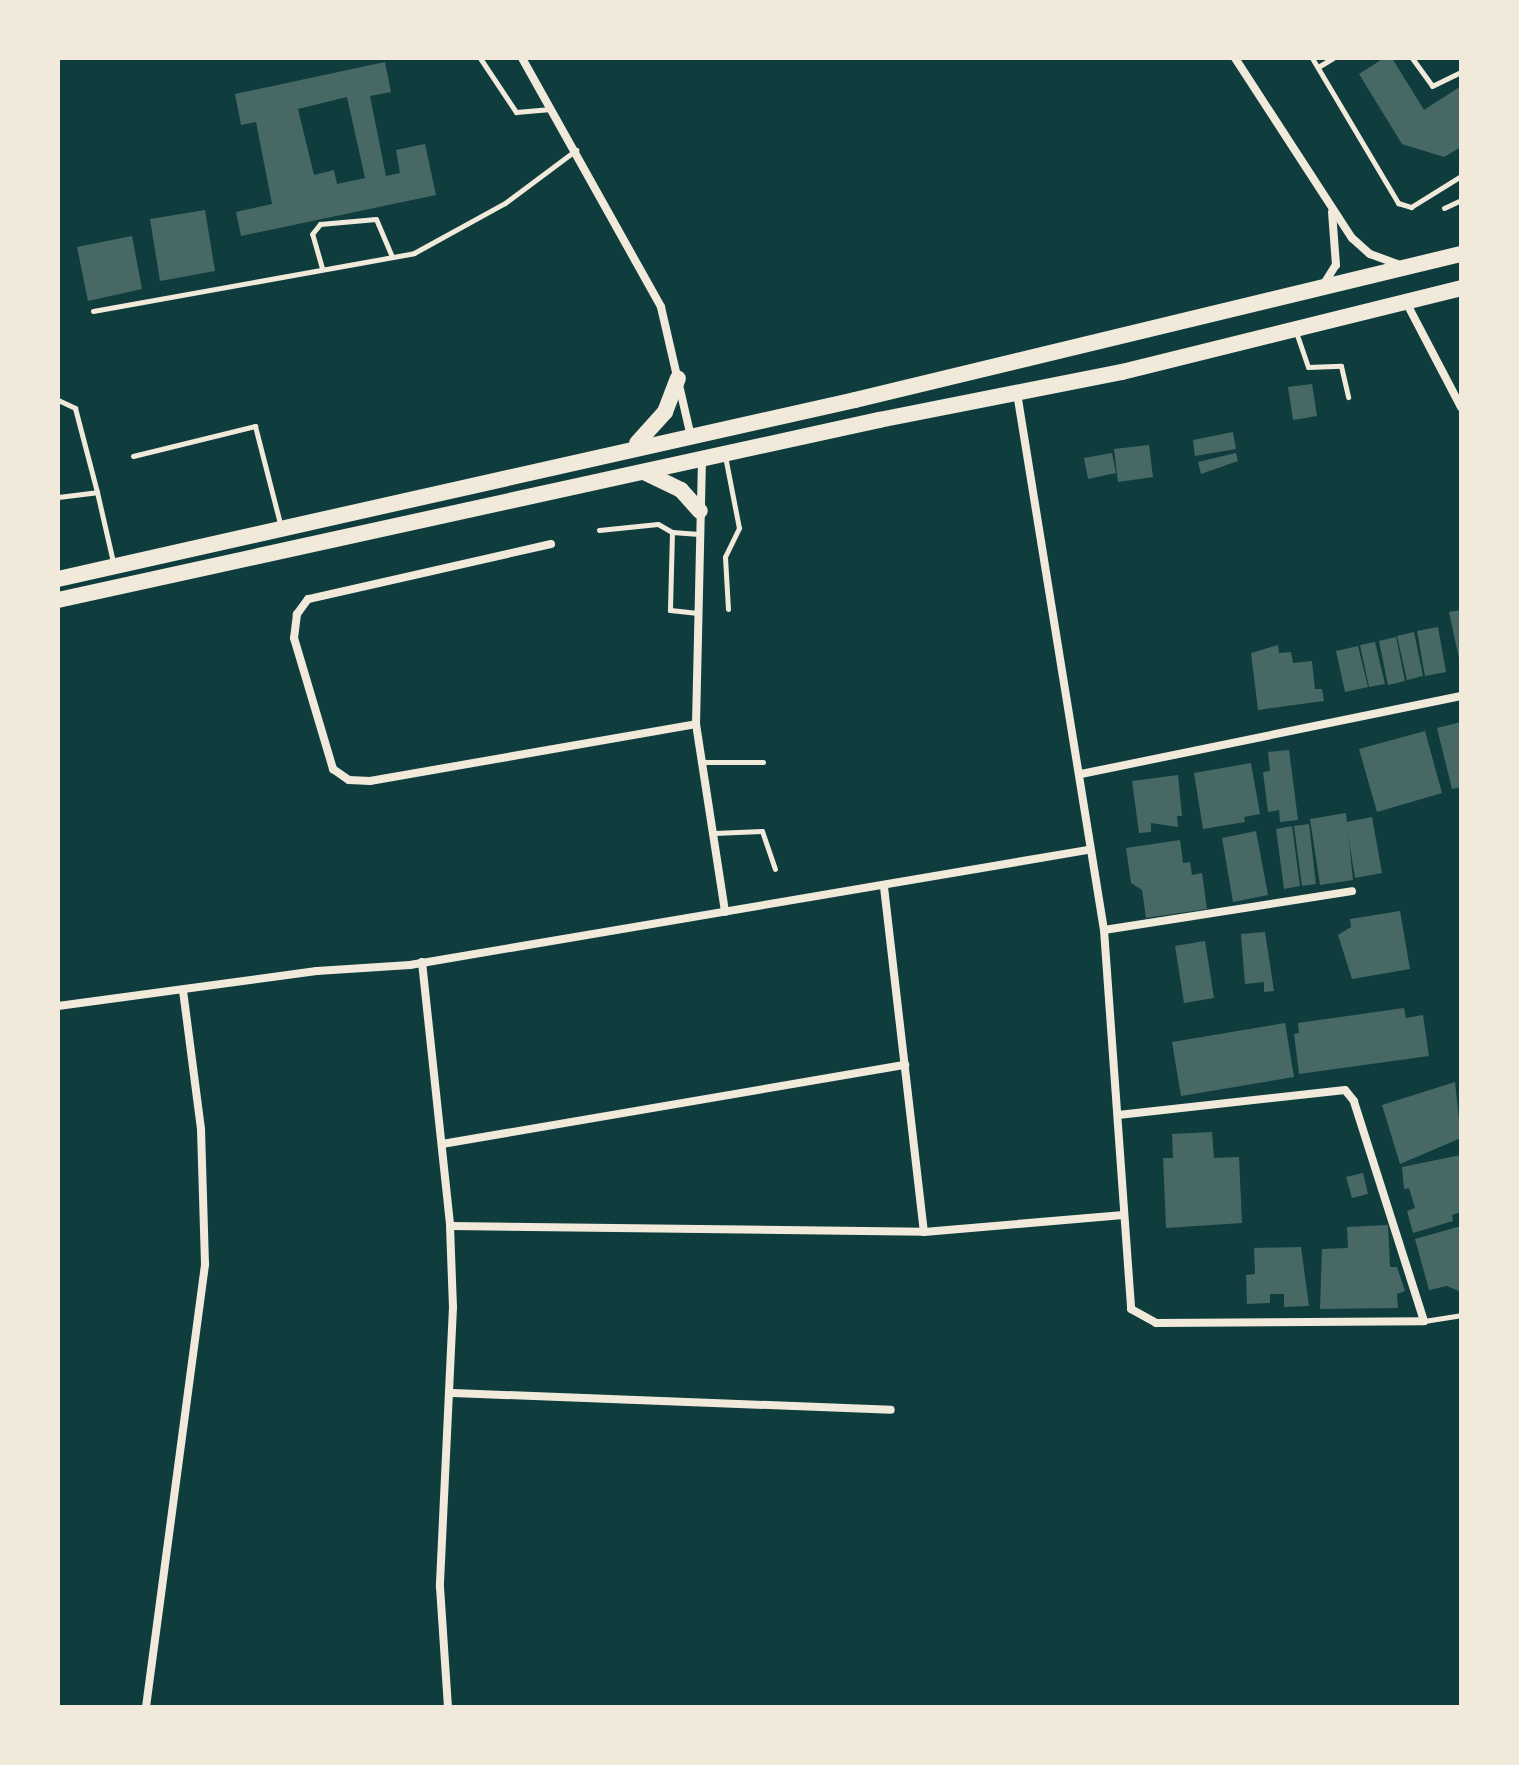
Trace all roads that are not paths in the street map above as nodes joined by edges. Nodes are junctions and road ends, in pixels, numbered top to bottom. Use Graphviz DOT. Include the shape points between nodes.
graph roads {
  1 [pos="480,58"];
  2 [pos="522,58"];
  3 [pos="1235,58"];
  4 [pos="1312,58"];
  5 [pos="1333,58"];
  6 [pos="1412,58"];
  7 [pos="1318,67"];
  8 [pos="1461,72"];
  9 [pos="552,109"];
  10 [pos="577,149"];
  11 [pos="1461,176"];
  12 [pos="1461,200"];
  13 [pos="1444,208"];
  14 [pos="1332,211"];
  15 [pos="1461,254"];
  16 [pos="391,255"];
  17 [pos="322,268"];
  18 [pos="1408,268"];
  19 [pos="1461,288"];
  20 [pos="1320,290"];
  21 [pos="1405,301"];
  22 [pos="93,311"];
  23 [pos="1294,328"];
  24 [pos="678,378"];
  25 [pos="1017,393"];
  26 [pos="1348,397"];
  27 [pos="58,400"];
  28 [pos="1461,407"];
  29 [pos="690,433"];
  30 [pos="633,446"];
  31 [pos="747,449"];
  32 [pos="724,455"];
  33 [pos="133,456"];
  34 [pos="702,460"];
  35 [pos="644,472"];
  36 [pos="97,492"];
  37 [pos="58,497"];
  38 [pos="700,511"];
  39 [pos="281,528"];
  40 [pos="599,530"];
  41 [pos="672,532"];
  42 [pos="699,534"];
  43 [pos="551,544"];
  44 [pos="114,567"];
  45 [pos="58,579"];
  46 [pos="58,600"];
  47 [pos="728,609"];
  48 [pos="698,613"];
  49 [pos="1461,696"];
  50 [pos="696,724"];
  51 [pos="704,762"];
  52 [pos="763,762"];
  53 [pos="1081,774"];
  54 [pos="714,833"];
  55 [pos="1088,850"];
  56 [pos="775,869"];
  57 [pos="884,887"];
  58 [pos="1352,891"];
  59 [pos="725,912"];
  60 [pos="1104,930"];
  61 [pos="422,962"];
  62 [pos="183,991"];
  63 [pos="58,1006"];
  64 [pos="905,1065"];
  65 [pos="1120,1115"];
  66 [pos="442,1144"];
  67 [pos="1123,1215"];
  68 [pos="450,1226"];
  69 [pos="924,1232"];
  70 [pos="1461,1315"];
  71 [pos="1424,1321"];
  72 [pos="453,1393"];
  73 [pos="891,1410"];
  74 [pos="146,1707"];
  75 [pos="448,1707"];
  1 -- 9 [label="lane" via="516,112"];
  2 -- 9 [label="street"];
  3 -- 14 [label="street"];
  4 -- 7 [label="lane"];
  5 -- 7 [label="lane"];
  6 -- 8 [label="lane" via="1432,86"];
  7 -- 11 [label="lane" via="1398,203 1411,207"];
  9 -- 10 [label="street"];
  10 -- 16 [label="lane" via="505,203 441,241 414,253"];
  10 -- 24 [label="street" via="661,307"];
  12 -- 13 [label="lane"];
  14 -- 18 [label="street" via="1370,254"];
  14 -- 20 [label="street" via="1336,265"];
  15 -- 18 [label="main road"];
  16 -- 17 [label="lane"];
  16 -- 17 [label="lane" via="376,219 320,224 312,234"];
  17 -- 22 [label="lane"];
  18 -- 20 [label="main road"];
  19 -- 21 [label="main road"];
  20 -- 29 [label="main road" via="855,400"];
  21 -- 23 [label="main road"];
  21 -- 28 [label="street"];
  23 -- 25 [label="main road" via="1188,357"];
  23 -- 26 [label="lane" via="1308,367 1341,366"];
  24 -- 29 [label="street"];
  24 -- 30 [label="main road" via="665,412"];
  25 -- 31 [label="main road"];
  25 -- 53 [label="street"];
  27 -- 36 [label="lane" via="75,408"];
  29 -- 30 [label="main road"];
  29 -- 31 [label="main road" via="704,453"];
  30 -- 39 [label="main road"];
  31 -- 32 [label="main road"];
  32 -- 34 [label="main road"];
  32 -- 47 [label="lane" via="739,528 725,557"];
  33 -- 39 [label="lane" via="255,426"];
  34 -- 35 [label="main road"];
  34 -- 38 [label="street"];
  35 -- 38 [label="main road" via="681,490"];
  35 -- 46 [label="main road"];
  36 -- 37 [label="lane"];
  36 -- 44 [label="lane"];
  38 -- 42 [label="street"];
  39 -- 44 [label="main road"];
  40 -- 41 [label="lane" via="658,524"];
  41 -- 42 [label="lane"];
  41 -- 48 [label="lane" via="670,610"];
  42 -- 48 [label="street"];
  43 -- 50 [label="street" via="308,599 297,614 294,638 333,769 349,780 370,781"];
  44 -- 45 [label="main road"];
  48 -- 50 [label="street"];
  49 -- 53 [label="street"];
  50 -- 51 [label="street"];
  51 -- 52 [label="lane"];
  51 -- 54 [label="street"];
  53 -- 55 [label="street"];
  54 -- 56 [label="lane" via="762,831"];
  54 -- 59 [label="street"];
  55 -- 57 [label="street"];
  55 -- 60 [label="street"];
  57 -- 59 [label="street"];
  57 -- 64 [label="street"];
  58 -- 60 [label="street"];
  59 -- 61 [label="street"];
  60 -- 65 [label="street"];
  61 -- 62 [label="street"];
  61 -- 66 [label="street"];
  62 -- 63 [label="street"];
  62 -- 74 [label="street" via="201,1129 205,1264"];
  64 -- 66 [label="street"];
  64 -- 69 [label="street"];
  65 -- 67 [label="street"];
  65 -- 71 [label="street" via="1345,1090 1354,1101"];
  66 -- 68 [label="street"];
  67 -- 69 [label="street"];
  67 -- 71 [label="street" via="1131,1309 1156,1323"];
  68 -- 69 [label="street"];
  68 -- 72 [label="street"];
  70 -- 71 [label="lane"];
  72 -- 73 [label="street"];
  72 -- 75 [label="street" via="445,1443 440,1587"];
}
